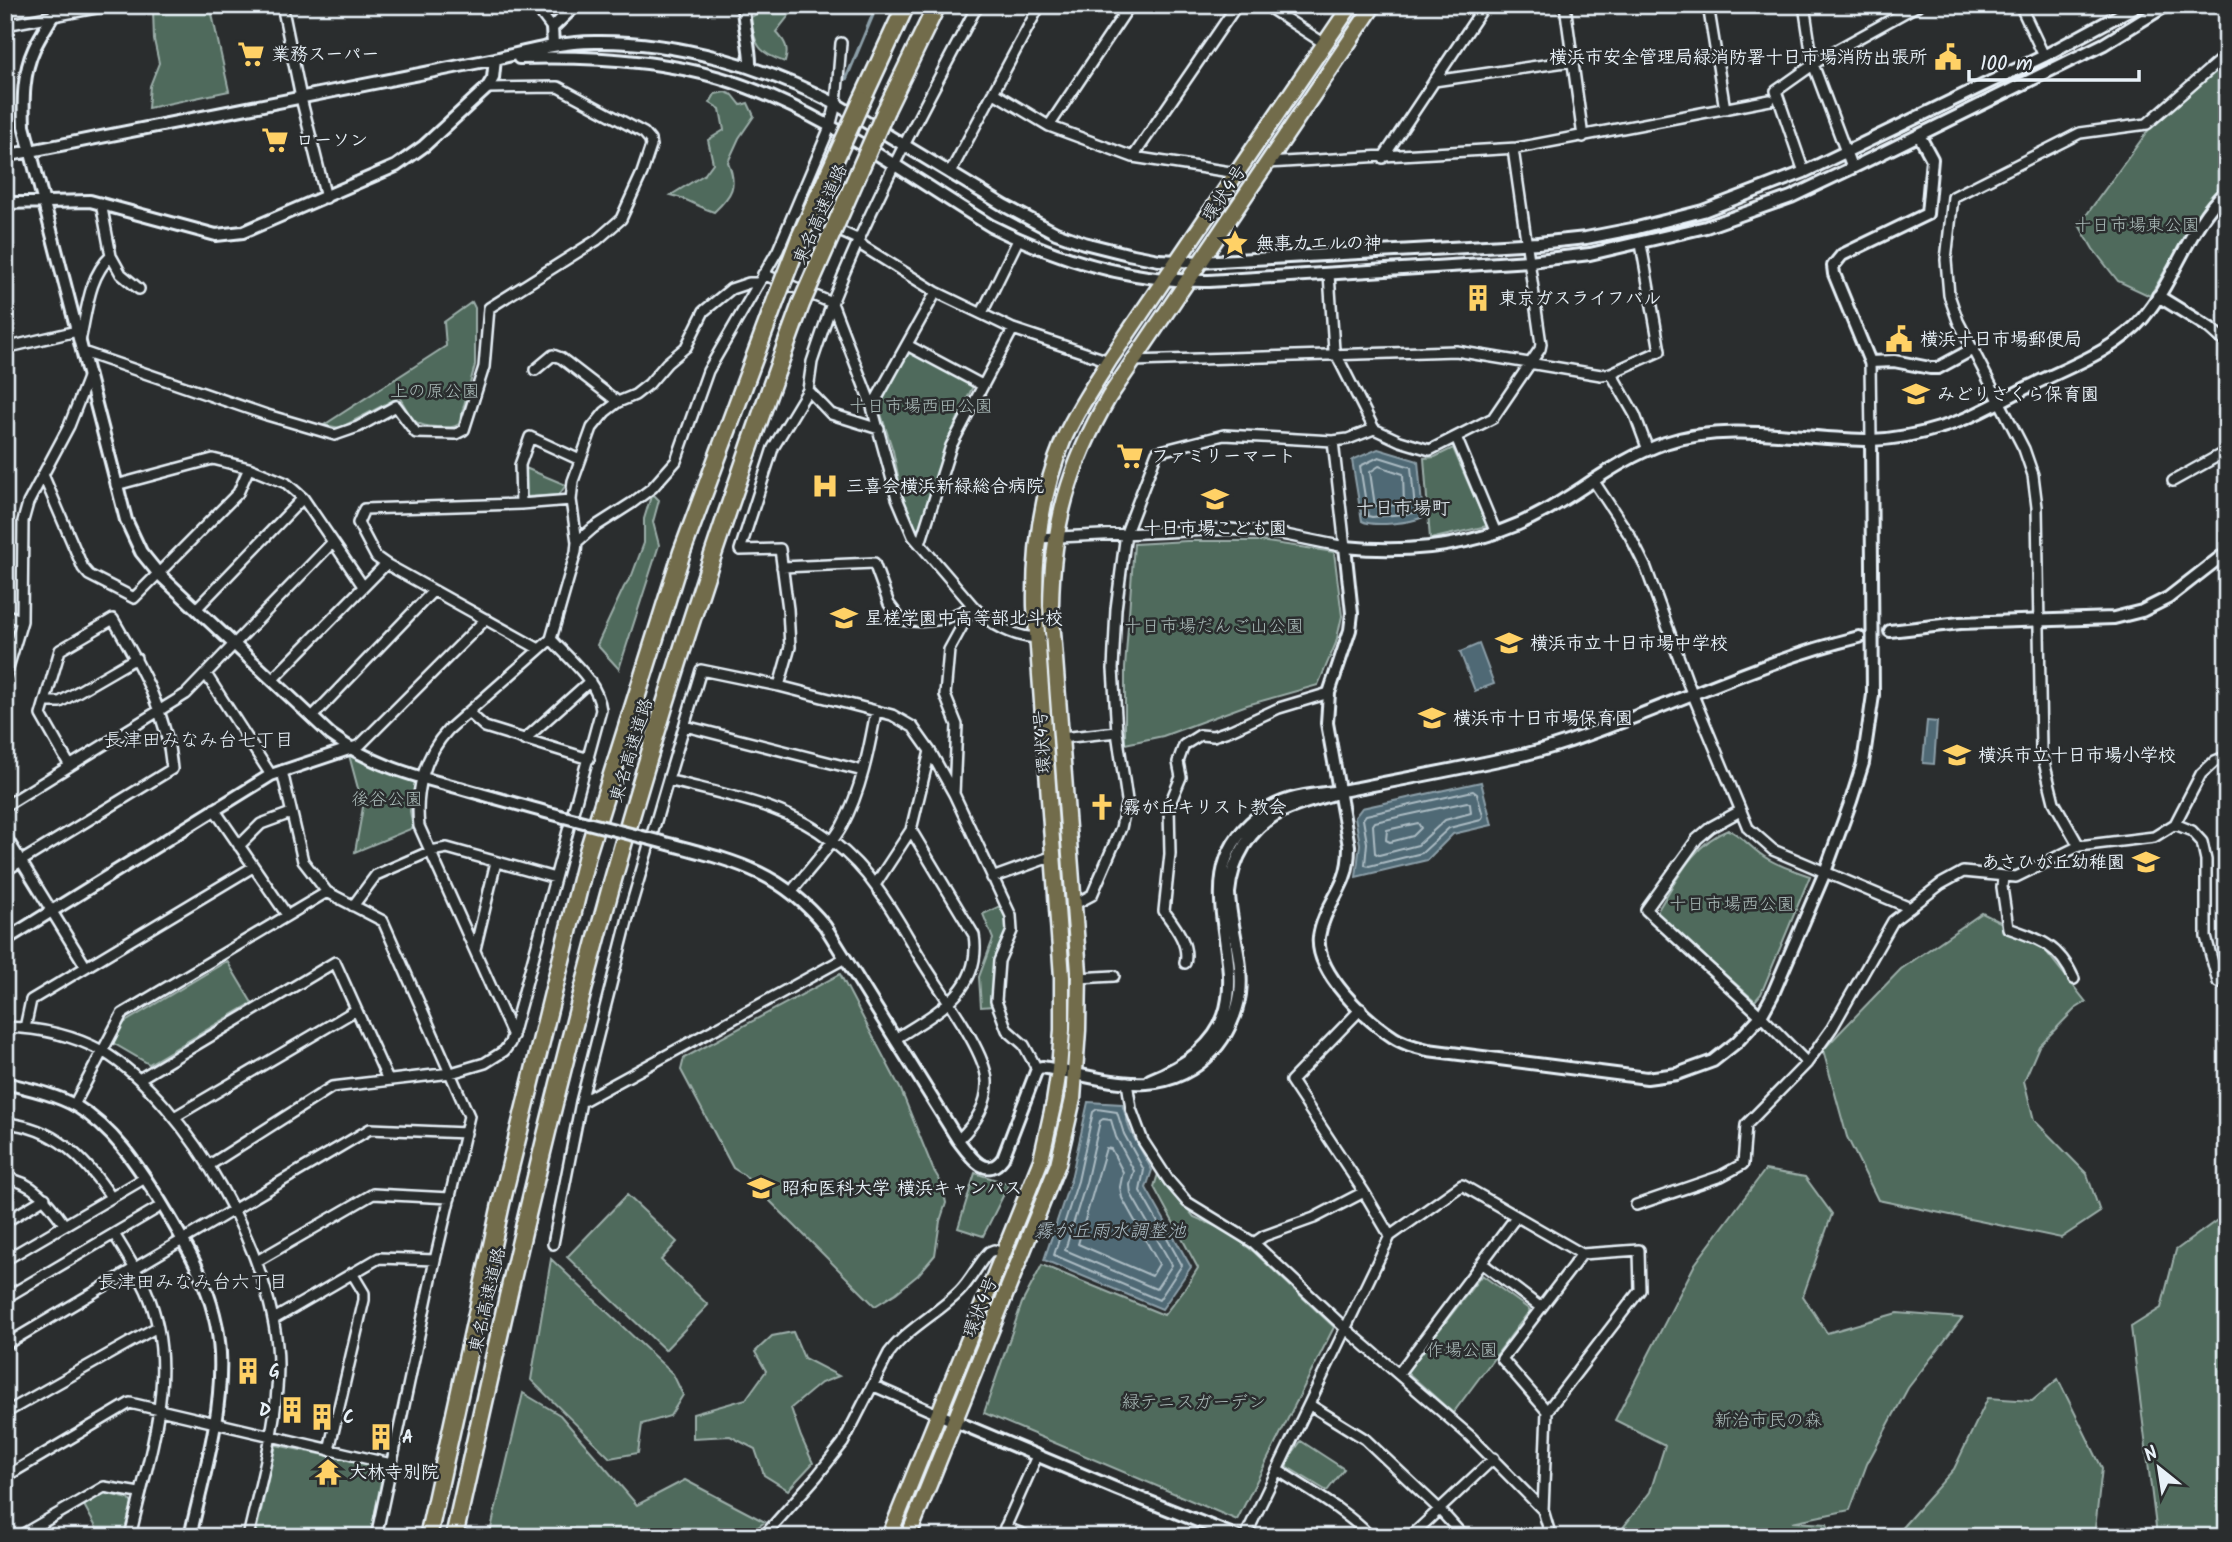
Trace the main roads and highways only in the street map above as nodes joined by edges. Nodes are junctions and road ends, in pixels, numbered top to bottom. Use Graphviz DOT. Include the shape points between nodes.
graph roads {
  1 [pos="906,5"];
  2 [pos="937,5"];
  3 [pos="1351,5"];
  4 [pos="1374,5"];
  5 [pos="428,1537"];
  6 [pos="454,1537"];
  7 [pos="889,1537"];
  8 [pos="908,1537"];
  1 -- 5 [label="highway, 東名高速道路, bridge" via="777,297 682,552 588,851 501,1204"];
  2 -- 6 [label="highway, 東名高速道路, bridge" via="801,304 702,590 581,997"];
  3 -- 7 [label="main road, 環状4号" via="1109,361 1063,442 1046,492 1034,568 1062,977 1059,1070 1041,1160"];
  4 -- 8 [label="main road, 環状4号" via="1109,397 1079,453 1066,490 1051,571 1078,978 1073,1099 1058,1164"];
}
